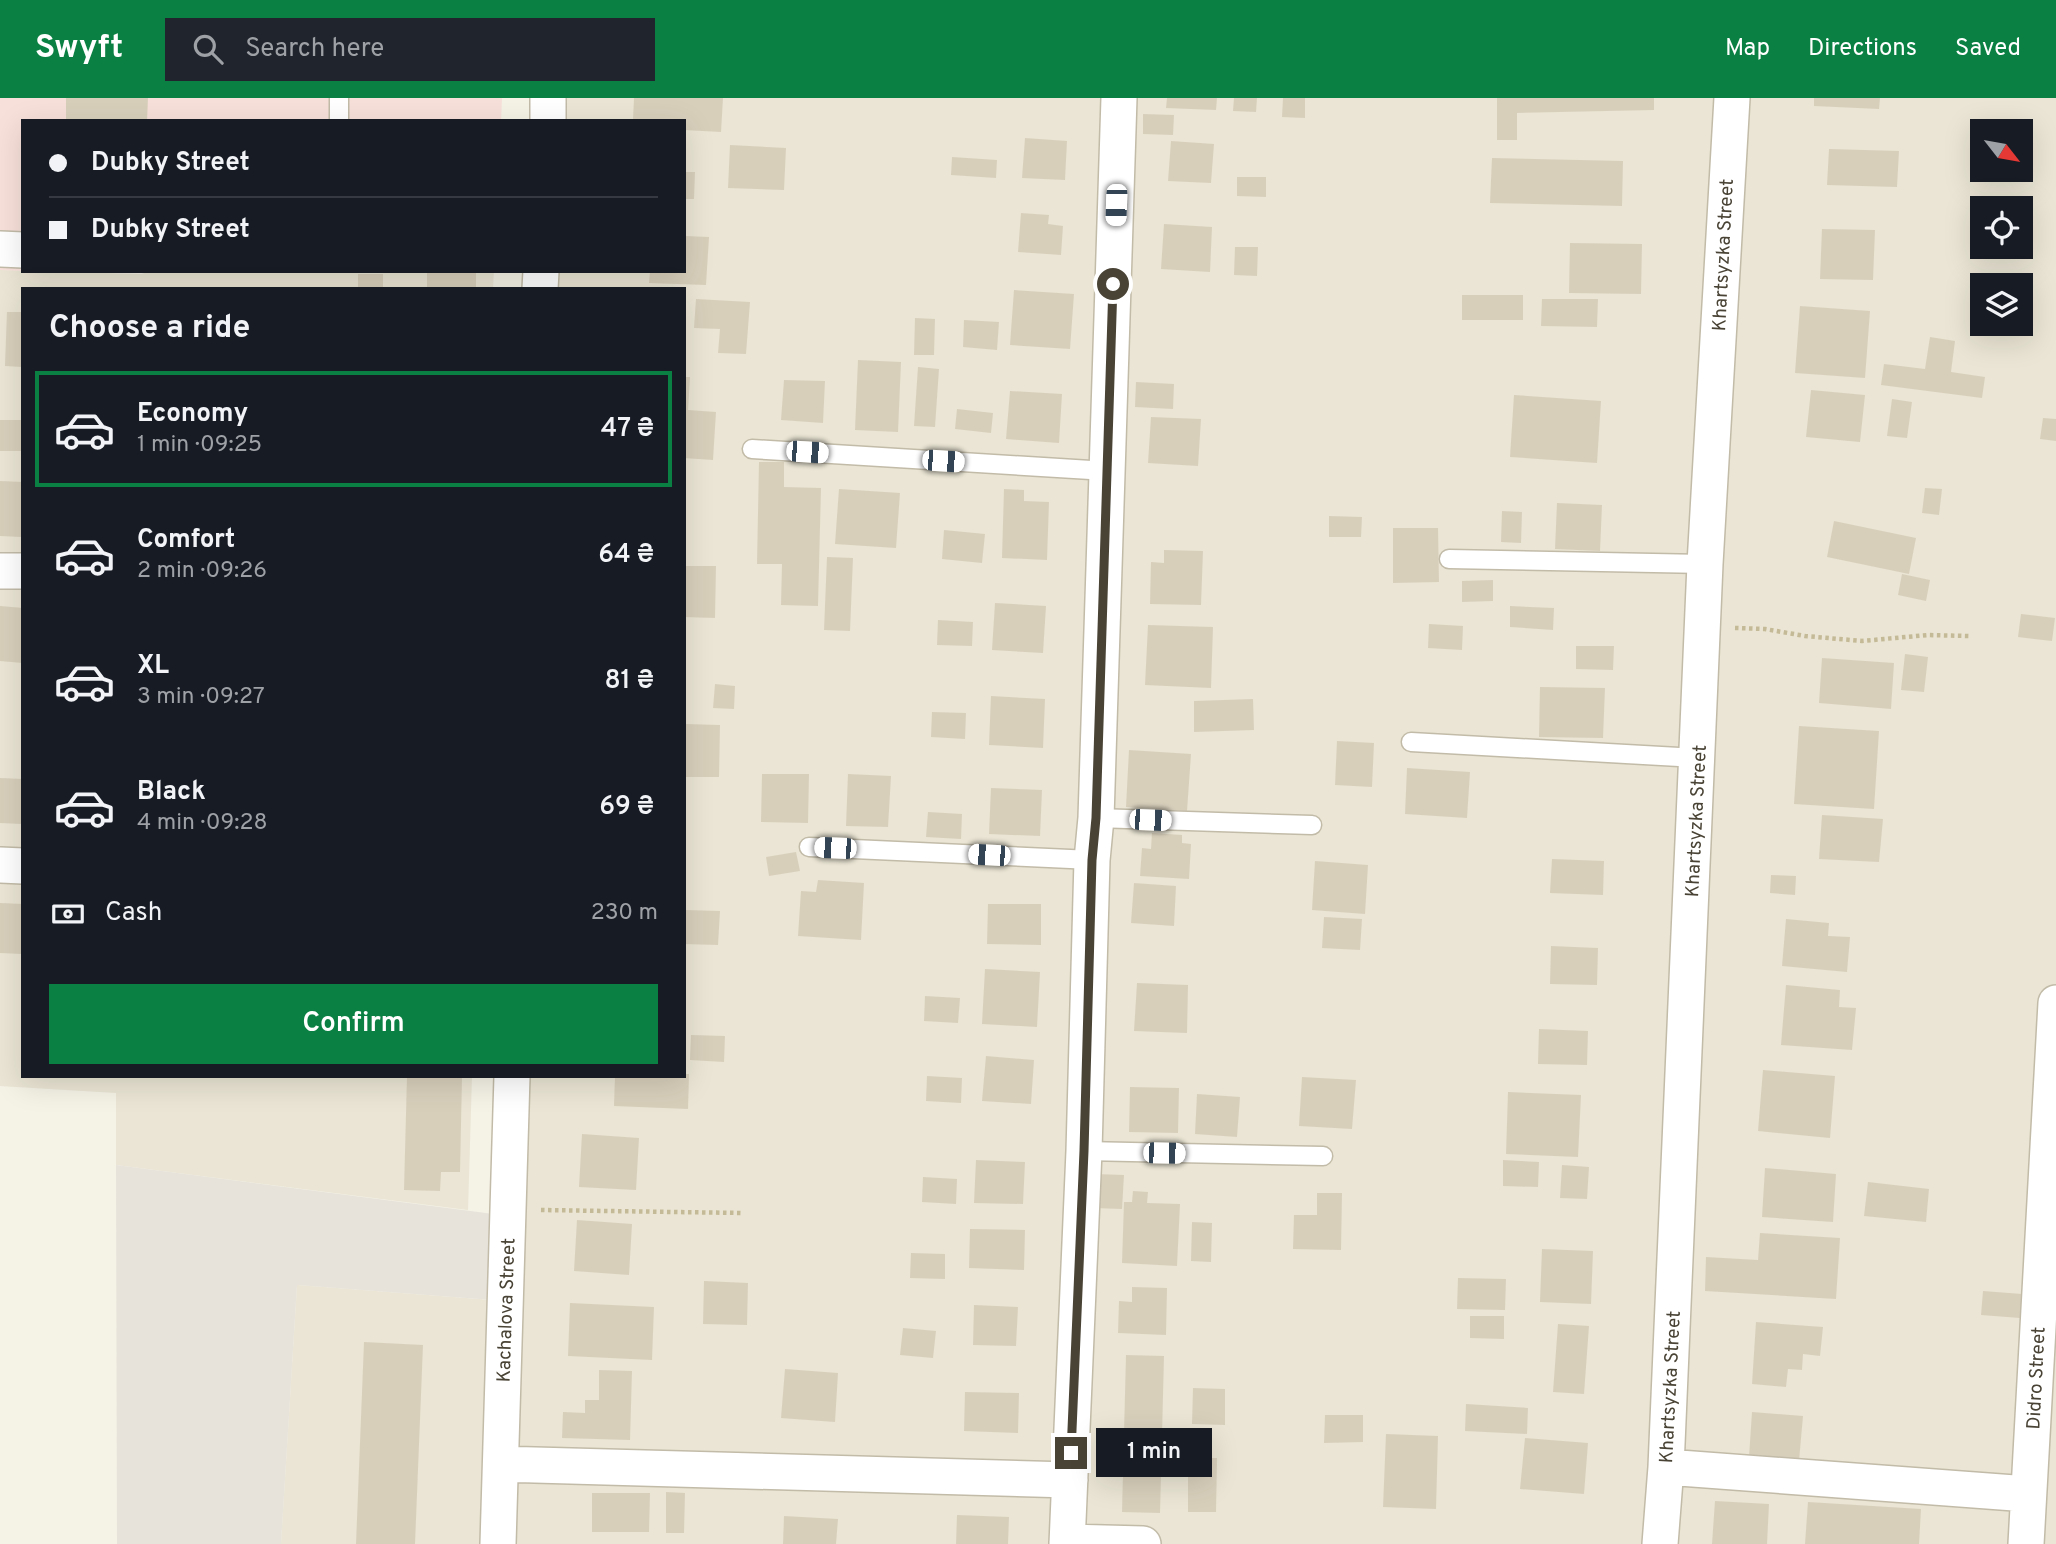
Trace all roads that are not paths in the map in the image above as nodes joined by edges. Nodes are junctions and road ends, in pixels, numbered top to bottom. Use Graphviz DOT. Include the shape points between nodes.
graph roads {
  1 [pos="339,98"];
  2 [pos="548,98"];
  3 [pos="1119,98"];
  4 [pos="1732,98"];
  5 [pos="339,119"];
  6 [pos="548,119"];
  7 [pos="0,249"];
  8 [pos="21,250"];
  9 [pos="752,449"];
  10 [pos="1107,471"];
  11 [pos="1449,559"];
  12 [pos="1705,564"];
  13 [pos="0,571"];
  14 [pos="21,571"];
  15 [pos="1411,742"];
  16 [pos="1698,758"];
  17 [pos="1096,818"];
  18 [pos="1312,825"];
  19 [pos="809,847"];
  20 [pos="1092,860"];
  21 [pos="0,865"];
  22 [pos="21,866"];
  23 [pos="2056,1003"];
  24 [pos="512,1078"];
  25 [pos="1084,1151"];
  26 [pos="1323,1156"];
  27 [pos="502,1464"];
  28 [pos="1666,1467"];
  29 [pos="1070,1480"];
  30 [pos="2028,1494"];
  31 [pos="1067,1543"];
  32 [pos="498,1544"];
  33 [pos="1143,1544"];
  34 [pos="1660,1544"];
  35 [pos="2025,1544"];
  1 -- 5 [label="lane"];
  2 -- 6 [label="street"];
  3 -- 10 [label="street"];
  4 -- 12 [label="street, Khartsyzka Street"];
  7 -- 8 [label="street"];
  9 -- 10 [label="lane"];
  10 -- 17 [label="street"];
  11 -- 12 [label="lane"];
  12 -- 16 [label="street, Khartsyzka Street"];
  13 -- 14 [label="street"];
  15 -- 16 [label="lane"];
  16 -- 28 [label="street, Khartsyzka Street"];
  17 -- 18 [label="lane"];
  17 -- 20 [label="street"];
  19 -- 20 [label="lane"];
  20 -- 25 [label="street"];
  21 -- 22 [label="street"];
  23 -- 30 [label="street, Didro Street"];
  24 -- 27 [label="street, Kachalova Street"];
  25 -- 26 [label="lane"];
  25 -- 29 [label="street"];
  27 -- 29 [label="street"];
  27 -- 32 [label="street, Kachalova Street"];
  28 -- 30 [label="street"];
  28 -- 34 [label="street, Khartsyzka Street"];
  29 -- 31 [label="street"];
  30 -- 35 [label="street, Didro Street"];
  31 -- 33 [label="street"];
}
